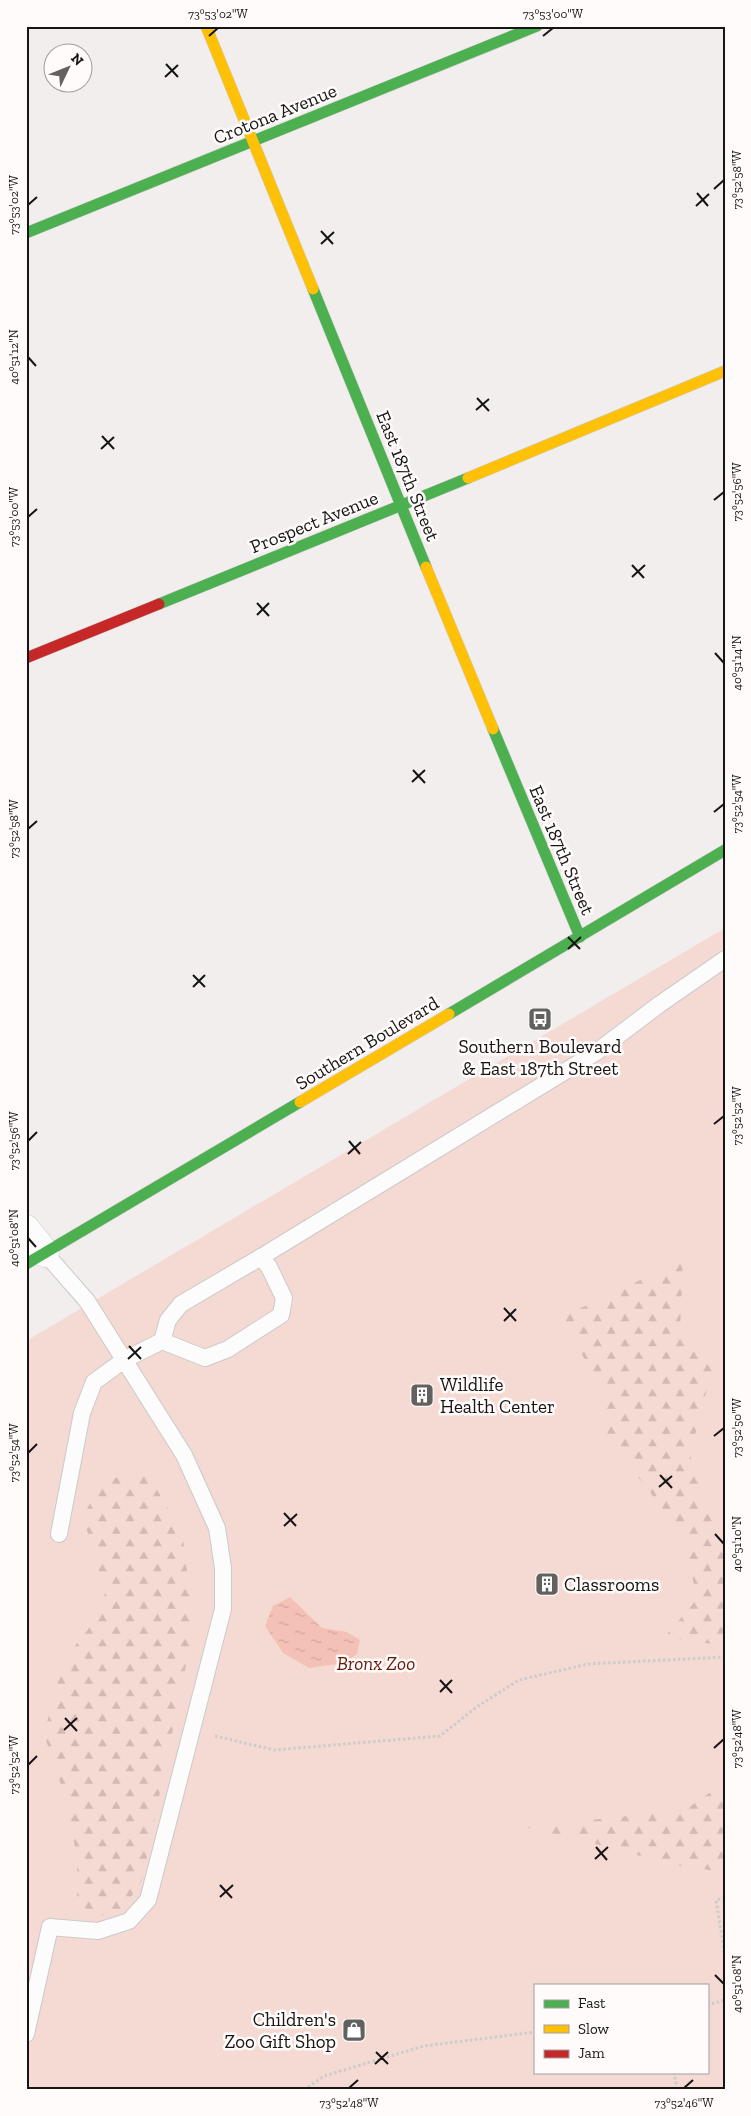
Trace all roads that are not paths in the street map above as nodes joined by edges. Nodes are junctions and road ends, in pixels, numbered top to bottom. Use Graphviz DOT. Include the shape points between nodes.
graph roads {
  1 [pos="206,26"];
  2 [pos="538,26"];
  3 [pos="253,142"];
  4 [pos="26,233"];
  5 [pos="725,371"];
  6 [pos="401,506"];
  7 [pos="26,658"];
  8 [pos="725,850"];
  9 [pos="580,937"];
  10 [pos="725,960"];
  11 [pos="26,1229"];
  12 [pos="261,1257"];
  13 [pos="36,1259"];
  14 [pos="162,1341"];
  15 [pos="124,1360"];
  16 [pos="59,1534"];
  17 [pos="26,2034"];
  1 -- 3 [label="street, East 187th Street"];
  2 -- 3 [label="street, Crotona Avenue"];
  3 -- 4 [label="street, Crotona Avenue"];
  3 -- 6 [label="street, East 187th Street"];
  5 -- 6 [label="street, Prospect Avenue"];
  6 -- 7 [label="street, Prospect Avenue"];
  6 -- 9 [label="street, East 187th Street"];
  8 -- 9 [label="street, Southern Boulevard"];
  9 -- 13 [label="street, Southern Boulevard"];
  10 -- 12 [label="lane" via="595,1053"];
  11 -- 13 [label="street"];
  12 -- 14 [label="lane" via="181,1304 168,1320"];
  12 -- 14 [label="lane" via="270,1267 284,1298 280,1315 228,1350 205,1358"];
  13 -- 15 [label="lane" via="87,1301"];
  14 -- 15 [label="lane"];
  15 -- 16 [label="lane" via="94,1382 82,1413"];
  15 -- 17 [label="lane" via="184,1455 217,1528 223,1568 223,1609 148,1900 130,1921 98,1931 50,1927"];
}
